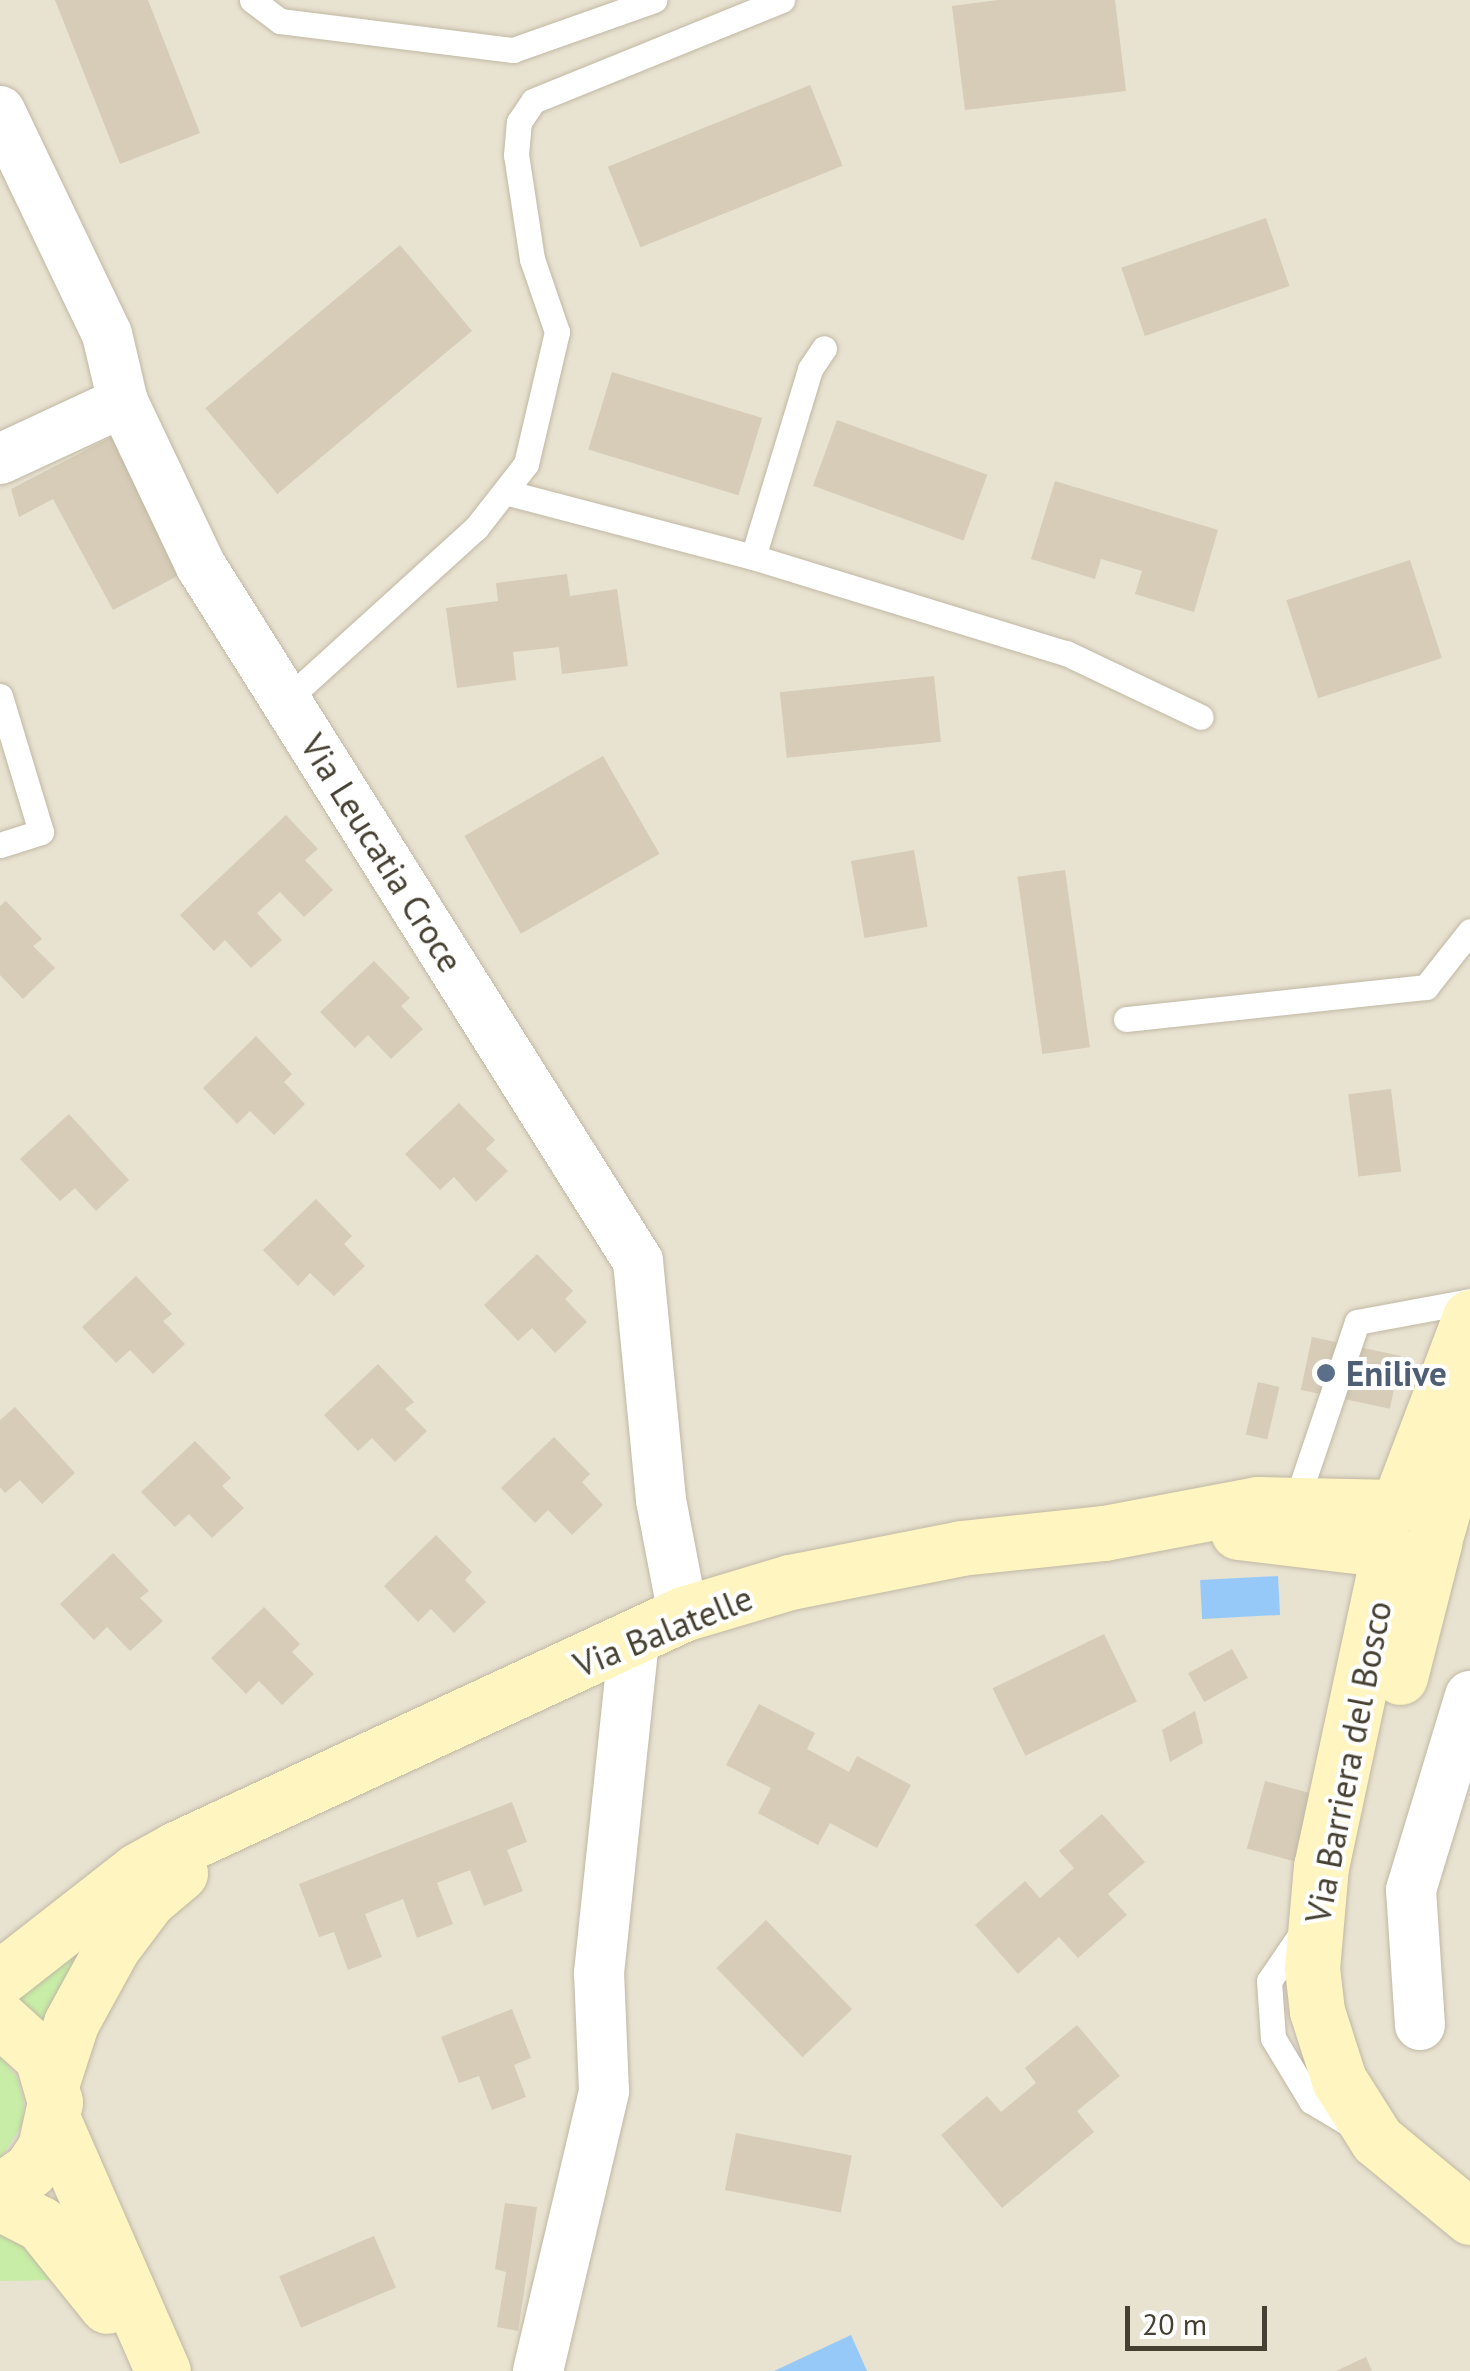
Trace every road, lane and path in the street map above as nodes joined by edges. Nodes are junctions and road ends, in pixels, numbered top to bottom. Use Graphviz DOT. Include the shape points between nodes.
graph roads {
  1 [pos="252,0"];
  2 [pos="654,0"];
  3 [pos="782,0"];
  4 [pos="0,111"];
  5 [pos="824,348"];
  6 [pos="123,402"];
  7 [pos="0,459"];
  8 [pos="510,493"];
  9 [pos="752,557"];
  10 [pos="0,696"];
  11 [pos="286,701"];
  12 [pos="1201,717"];
  13 [pos="0,845"];
  14 [pos="1470,931"];
  15 [pos="1126,1019"];
  16 [pos="1470,1302"];
  17 [pos="1470,1318"];
  18 [pos="1470,1415"];
  19 [pos="1303,1513"];
  20 [pos="1411,1516"];
  21 [pos="684,1614"];
  22 [pos="1377,1614"];
  23 [pos="634,1638"];
  24 [pos="1470,1696"];
  25 [pos="248,1816"];
  26 [pos="0,1978"];
  27 [pos="0,2020"];
  28 [pos="1420,2024"];
  29 [pos="53,2102"];
  30 [pos="1470,2178"];
  31 [pos="0,2191"];
  32 [pos="0,2203"];
  33 [pos="1470,2217"];
  34 [pos="152,2371"];
  35 [pos="163,2371"];
  36 [pos="538,2371"];
  1 -- 2 [label="lane" via="280,20 513,50"];
  3 -- 8 [label="lane" via="552,90 533,101 519,122 516,155 532,260 557,332 526,464"];
  4 -- 6 [label="street, Via Leucatia Croce" via="107,334"];
  5 -- 9 [label="lane" via="810,369"];
  6 -- 7 [label="street"];
  6 -- 11 [label="street, Via Leucatia Croce" via="200,566"];
  8 -- 9 [label="lane"];
  8 -- 11 [label="lane"];
  9 -- 12 [label="lane" via="1066,652"];
  10 -- 13 [label="lane" via="41,832"];
  11 -- 21 [label="street, Via Leucatia Croce" via="638,1261 661,1500"];
  14 -- 15 [label="lane" via="1426,988"];
  16 -- 19 [label="lane" via="1357,1322"];
  17 -- 20 [label="main road"];
  18 -- 20 [label="main road"];
  19 -- 20 [label="main road, Via Balatelle"];
  19 -- 21 [label="main road, Via Balatelle" via="864,1565"];
  19 -- 22 [label="main road" via="1351,1570"];
  20 -- 22 [label="main road, Via Barriera del Bosco"];
  20 -- 30 [label="main road, Via Barriera del Bosco" via="1352,1872 1345,1967 1357,2028 1399,2107"];
  21 -- 23 [label="main road, Via Balatelle"];
  22 -- 33 [label="main road, Via Barriera del Bosco" via="1314,1915 1312,1968 1325,2046 1377,2140"];
  23 -- 25 [label="main road, Via Balatelle"];
  23 -- 36 [label="street" via="599,1973 604,2091"];
  24 -- 28 [label="street" via="1411,1890"];
  25 -- 26 [label="main road" via="138,1870"];
  25 -- 29 [label="main road" via="148,1900 71,2023"];
  27 -- 29 [label="main road" via="26,2036"];
  29 -- 31 [label="main road" via="30,2170"];
  29 -- 35 [label="main road"];
  32 -- 34 [label="main road" via="41,2224 67,2251"];
}
